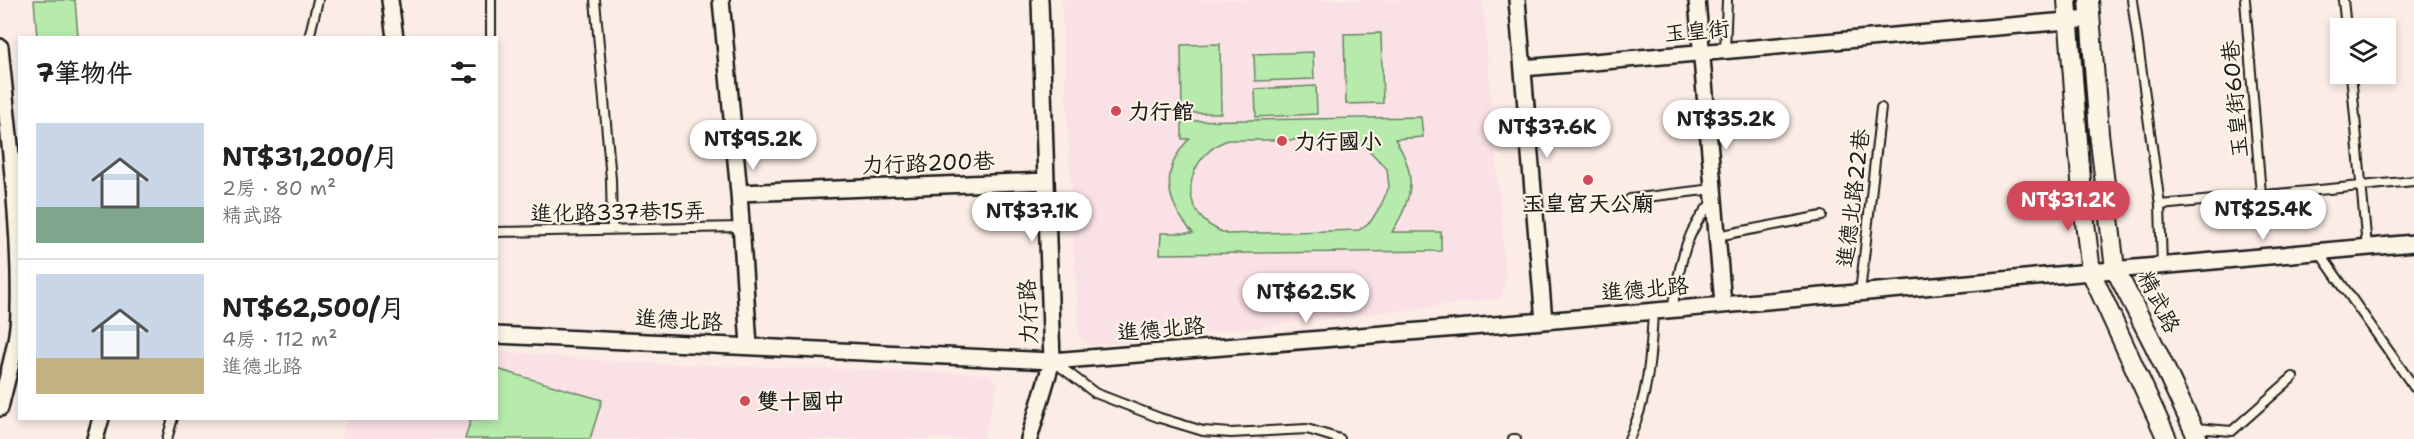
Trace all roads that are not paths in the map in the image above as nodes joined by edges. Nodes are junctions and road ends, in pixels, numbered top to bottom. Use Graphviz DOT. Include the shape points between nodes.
graph roads {
  1 [pos="318,0"];
  2 [pos="390,0"];
  3 [pos="491,0"];
  4 [pos="595,0"];
  5 [pos="721,0"];
  6 [pos="1040,0"];
  7 [pos="1517,0"];
  8 [pos="1697,0"];
  9 [pos="1727,0"];
  10 [pos="2067,0"];
  11 [pos="2089,0"];
  12 [pos="2132,0"];
  13 [pos="2245,0"];
  14 [pos="2343,0"];
  15 [pos="2345,18"];
  16 [pos="2090,19"];
  17 [pos="2069,21"];
  18 [pos="309,36"];
  19 [pos="395,36"];
  20 [pos="491,36"];
  21 [pos="0,47"];
  22 [pos="1725,51"];
  23 [pos="1702,54"];
  24 [pos="1523,68"];
  25 [pos="2352,84"];
  26 [pos="1881,108"];
  27 [pos="1047,181"];
  28 [pos="2414,181"];
  29 [pos="2362,185"];
  30 [pos="6,186"];
  31 [pos="739,193"];
  32 [pos="2261,194"];
  33 [pos="1713,195"];
  34 [pos="1630,199"];
  35 [pos="2160,205"];
  36 [pos="1822,216"];
  37 [pos="740,227"];
  38 [pos="612,229"];
  39 [pos="498,232"];
  40 [pos="1717,236"];
  41 [pos="2414,243"];
  42 [pos="2367,248"];
  43 [pos="2319,252"];
  44 [pos="2162,266"];
  45 [pos="2115,269"];
  46 [pos="18,270"];
  47 [pos="2091,272"];
  48 [pos="1860,293"];
  49 [pos="1723,304"];
  50 [pos="1672,309"];
  51 [pos="1653,311"];
  52 [pos="1544,321"];
  53 [pos="18,327"];
  54 [pos="498,335"];
  55 [pos="749,346"];
  56 [pos="1052,361"];
  57 [pos="2293,377"];
  58 [pos="2414,387"];
  59 [pos="0,408"];
  60 [pos="100,420"];
  61 [pos="172,420"];
  62 [pos="2195,434"];
  63 [pos="95,439"];
  64 [pos="167,439"];
  65 [pos="1029,439"];
  66 [pos="1340,439"];
  67 [pos="1629,439"];
  68 [pos="2167,439"];
  1 -- 18 [label="lane"];
  2 -- 19 [label="street"];
  3 -- 20 [label="lane"];
  4 -- 38 [label="lane"];
  5 -- 31 [label="street"];
  6 -- 27 [label="street, 力行路"];
  7 -- 24 [label="street"];
  8 -- 23 [label="street"];
  9 -- 22 [label="lane"];
  10 -- 17 [label="street"];
  11 -- 16 [label="street, 精武路"];
  12 -- 35 [label="lane, 精武路"];
  13 -- 32 [label="lane, 玉皇街60巷"];
  14 -- 15 [label="lane"];
  16 -- 17 [label="street, 玉皇街"];
  16 -- 45 [label="street, 精武路"];
  17 -- 22 [label="street, 玉皇街"];
  17 -- 47 [label="street"];
  21 -- 30 [label="street"];
  22 -- 23 [label="street, 玉皇街"];
  23 -- 24 [label="street, 玉皇街"];
  23 -- 33 [label="street"];
  24 -- 52 [label="street"];
  25 -- 29 [label="lane"];
  26 -- 48 [label="lane, 進德北路22巷"];
  27 -- 31 [label="street, 力行路200巷"];
  27 -- 56 [label="street, 力行路"];
  28 -- 29 [label="lane"];
  29 -- 32 [label="lane"];
  29 -- 42 [label="lane"];
  30 -- 46 [label="street" via="17,232"];
  31 -- 37 [label="street"];
  32 -- 35 [label="lane"];
  33 -- 34 [label="lane"];
  33 -- 40 [label="street"];
  33 -- 50 [label="lane" via="1687,239"];
  35 -- 44 [label="lane, 精武路"];
  36 -- 40 [label="lane"];
  37 -- 38 [label="lane, 進化路337巷15弄"];
  37 -- 55 [label="street"];
  38 -- 39 [label="lane, 進化路337巷15弄"];
  40 -- 49 [label="street"];
  41 -- 42 [label="street, 進德北路"];
  42 -- 43 [label="street, 進德北路"];
  43 -- 44 [label="street, 進德北路"];
  43 -- 58 [label="lane"];
  44 -- 45 [label="street, 進德北路"];
  45 -- 47 [label="street, 進德北路"];
  45 -- 62 [label="street, 精武路"];
  47 -- 48 [label="street, 進德北路"];
  47 -- 68 [label="street"];
  48 -- 49 [label="street, 進德北路"];
  49 -- 50 [label="street, 進德北路"];
  50 -- 51 [label="street, 進德北路"];
  51 -- 52 [label="street, 進德北路"];
  51 -- 67 [label="lane" via="1651,364"];
  52 -- 56 [label="street, 進德北路"];
  53 -- 59 [label="street"];
  54 -- 55 [label="street, 進德北路"];
  55 -- 56 [label="street, 進德北路"];
  56 -- 65 [label="street, 力行路"];
  56 -- 66 [label="lane" via="1095,393 1203,431 1307,429"];
  57 -- 62 [label="lane" via="2232,431"];
  60 -- 63 [label="street"];
  61 -- 64 [label="lane"];
}
